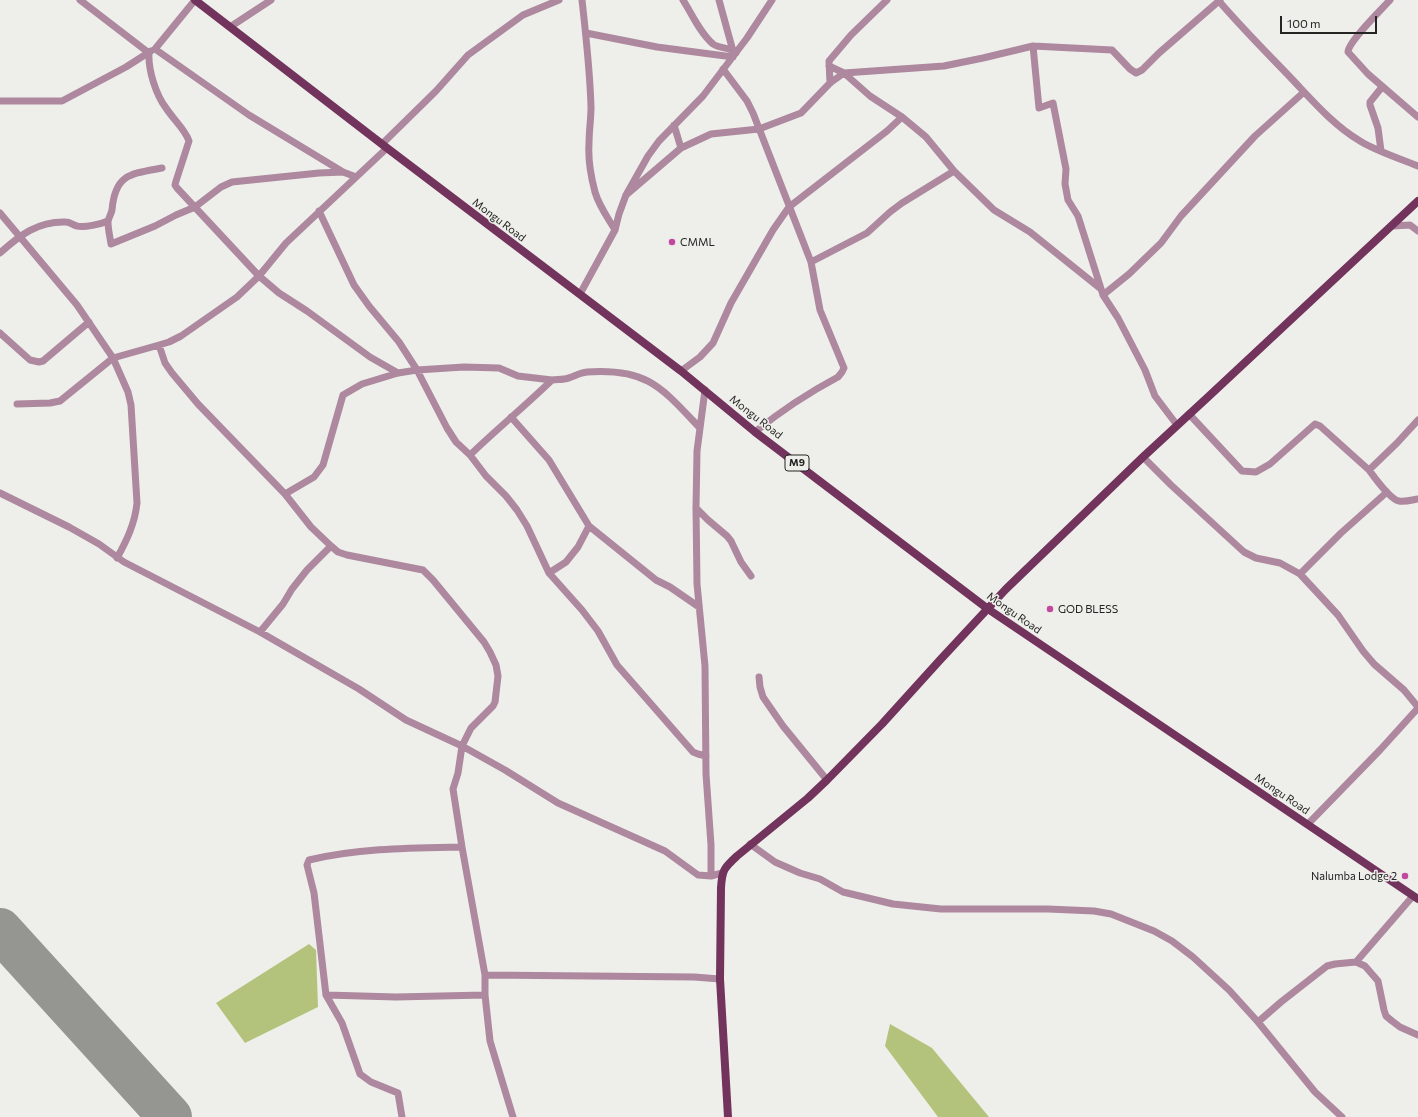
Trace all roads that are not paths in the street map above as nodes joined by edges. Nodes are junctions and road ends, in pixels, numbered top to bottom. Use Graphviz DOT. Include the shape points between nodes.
graph roads {
  1 [pos="80,0"];
  2 [pos="195,0"];
  3 [pos="271,0"];
  4 [pos="559,0"];
  5 [pos="582,0"];
  6 [pos="683,0"];
  7 [pos="719,0"];
  8 [pos="772,0"];
  9 [pos="887,0"];
  10 [pos="1219,0"];
  11 [pos="1390,0"];
  12 [pos="230,27"];
  13 [pos="586,33"];
  14 [pos="1033,46"];
  15 [pos="152,51"];
  16 [pos="734,54"];
  17 [pos="829,66"];
  18 [pos="723,69"];
  19 [pos="844,73"];
  20 [pos="830,83"];
  21 [pos="1382,87"];
  22 [pos="1304,92"];
  23 [pos="0,101"];
  24 [pos="902,117"];
  25 [pos="1418,117"];
  26 [pos="674,125"];
  27 [pos="759,129"];
  28 [pos="385,146"];
  29 [pos="681,148"];
  30 [pos="1380,151"];
  31 [pos="1418,166"];
  32 [pos="162,168"];
  33 [pos="954,171"];
  34 [pos="343,172"];
  35 [pos="356,178"];
  36 [pos="626,195"];
  37 [pos="1418,202"];
  38 [pos="195,207"];
  39 [pos="789,207"];
  40 [pos="319,211"];
  41 [pos="0,213"];
  42 [pos="108,221"];
  43 [pos="1393,226"];
  44 [pos="615,230"];
  45 [pos="1418,231"];
  46 [pos="19,236"];
  47 [pos="0,253"];
  48 [pos="810,262"];
  49 [pos="259,276"];
  50 [pos="1102,293"];
  51 [pos="580,294"];
  52 [pos="89,322"];
  53 [pos="0,333"];
  54 [pos="159,345"];
  55 [pos="113,358"];
  56 [pos="417,370"];
  57 [pos="681,371"];
  58 [pos="398,373"];
  59 [pos="552,380"];
  60 [pos="705,390"];
  61 [pos="17,404"];
  62 [pos="1189,414"];
  63 [pos="512,417"];
  64 [pos="1418,420"];
  65 [pos="1177,425"];
  66 [pos="699,427"];
  67 [pos="755,432"];
  68 [pos="470,455"];
  69 [pos="1142,457"];
  70 [pos="1369,470"];
  71 [pos="1387,492"];
  72 [pos="0,493"];
  73 [pos="285,494"];
  74 [pos="1418,499"];
  75 [pos="696,508"];
  76 [pos="589,526"];
  77 [pos="331,546"];
  78 [pos="117,558"];
  79 [pos="550,573"];
  80 [pos="1300,574"];
  81 [pos="751,576"];
  82 [pos="699,607"];
  83 [pos="988,609"];
  84 [pos="260,632"];
  85 [pos="759,677"];
  86 [pos="1418,708"];
  87 [pos="462,746"];
  88 [pos="706,756"];
  89 [pos="827,780"];
  90 [pos="1308,824"];
  91 [pos="750,844"];
  92 [pos="462,847"];
  93 [pos="722,873"];
  94 [pos="711,876"];
  95 [pos="1415,897"];
  96 [pos="1356,962"];
  97 [pos="485,975"];
  98 [pos="720,979"];
  99 [pos="326,995"];
  100 [pos="486,995"];
  101 [pos="1258,1022"];
  102 [pos="1418,1035"];
  103 [pos="402,1117"];
  104 [pos="513,1117"];
  105 [pos="728,1117"];
  106 [pos="1342,1117"];
  1 -- 15 [label="street"];
  2 -- 12 [label="main road, Mongu Road / M9"];
  2 -- 15 [label="street"];
  3 -- 12 [label="street"];
  4 -- 28 [label="street" via="523,15 468,56"];
  5 -- 13 [label="street"];
  6 -- 16 [label="street" via="713,44"];
  7 -- 16 [label="street"];
  8 -- 16 [label="street"];
  9 -- 17 [label="street" via="851,35 829,61"];
  10 -- 14 [label="street" via="1136,73 1112,50"];
  10 -- 22 [label="street"];
  11 -- 21 [label="street" via="1348,49 1350,55"];
  12 -- 28 [label="main road, Mongu Road / M9"];
  13 -- 16 [label="street" via="657,47"];
  13 -- 44 [label="street" via="591,107 590,161 595,193"];
  14 -- 19 [label="street" via="944,66"];
  14 -- 50 [label="street" via="1039,108 1053,103 1066,168 1068,200 1078,216"];
  15 -- 23 [label="street" via="62,101"];
  15 -- 34 [label="street" via="249,115"];
  15 -- 38 [label="street" via="148,62 165,107 190,141 175,185"];
  16 -- 18 [label="street"];
  17 -- 19 [label="street"];
  17 -- 20 [label="street"];
  18 -- 26 [label="street" via="703,96"];
  18 -- 27 [label="street" via="747,101"];
  19 -- 20 [label="street"];
  19 -- 24 [label="street" via="870,96"];
  20 -- 27 [label="street" via="801,113"];
  21 -- 25 [label="street"];
  21 -- 30 [label="street" via="1370,105 1378,128"];
  22 -- 30 [label="street" via="1346,131"];
  22 -- 50 [label="street" via="1250,142 1182,216 1161,243 1129,274"];
  24 -- 33 [label="street" via="926,137"];
  24 -- 39 [label="street"];
  26 -- 29 [label="street"];
  26 -- 36 [label="street" via="658,141"];
  27 -- 29 [label="street" via="711,134"];
  27 -- 39 [label="street"];
  28 -- 35 [label="street"];
  28 -- 51 [label="main road, Mongu Road / M9"];
  29 -- 36 [label="street"];
  30 -- 31 [label="street"];
  32 -- 42 [label="street" via="131,175 119,183 112,199 112,212"];
  33 -- 48 [label="street" via="902,203 867,233"];
  33 -- 50 [label="street" via="994,210 1030,232"];
  34 -- 35 [label="street"];
  34 -- 38 [label="street" via="232,182"];
  35 -- 40 [label="street"];
  36 -- 44 [label="street"];
  37 -- 43 [label="main road"];
  38 -- 42 [label="street" via="111,244"];
  38 -- 49 [label="street"];
  39 -- 48 [label="street"];
  39 -- 57 [label="street" via="731,303 713,343"];
  40 -- 49 [label="street" via="286,243"];
  40 -- 56 [label="street" via="354,285"];
  41 -- 46 [label="street"];
  42 -- 46 [label="street" via="78,227 68,222 49,222"];
  43 -- 45 [label="street" via="1410,225"];
  43 -- 62 [label="main road"];
  44 -- 51 [label="street"];
  46 -- 47 [label="street"];
  46 -- 52 [label="street"];
  48 -- 67 [label="street" via="820,310 844,368 838,377 801,398"];
  49 -- 54 [label="street" via="218,312 181,336"];
  49 -- 58 [label="street" via="370,357"];
  50 -- 65 [label="street" via="1125,330 1156,396"];
  51 -- 57 [label="main road, Mongu Road / M9"];
  52 -- 53 [label="street" via="39,362 30,360"];
  52 -- 55 [label="street"];
  54 -- 55 [label="street"];
  54 -- 73 [label="street" via="166,363 194,398"];
  55 -- 61 [label="street" via="60,401"];
  55 -- 78 [label="street" via="131,404 137,503 136,517"];
  56 -- 58 [label="street"];
  56 -- 59 [label="street" via="499,368 518,376"];
  56 -- 68 [label="street" via="447,428 456,442"];
  57 -- 60 [label="main road, Mongu Road / M9"];
  58 -- 73 [label="street" via="362,384 344,395 323,465 314,477"];
  59 -- 63 [label="street"];
  59 -- 66 [label="street" via="562,380 587,372 614,372 638,376 649,380 664,391"];
  60 -- 66 [label="street"];
  60 -- 67 [label="main road, Mongu Road / M9"];
  62 -- 65 [label="main road"];
  62 -- 70 [label="street" via="1242,471 1256,472 1270,464 1315,424"];
  63 -- 68 [label="street"];
  63 -- 76 [label="street" via="549,460"];
  64 -- 70 [label="street"];
  65 -- 69 [label="main road"];
  66 -- 75 [label="street"];
  67 -- 83 [label="main road, Mongu Road / M9"];
  68 -- 79 [label="street" via="506,496 527,526"];
  69 -- 80 [label="street" via="1244,552 1256,558 1280,563"];
  69 -- 83 [label="main road"];
  70 -- 71 [label="street"];
  71 -- 74 [label="street" via="1400,502"];
  71 -- 80 [label="street"];
  72 -- 78 [label="street" via="69,527"];
  73 -- 77 [label="street" via="311,527"];
  75 -- 81 [label="street" via="727,536"];
  75 -- 82 [label="street"];
  76 -- 79 [label="street" via="578,547 566,562"];
  76 -- 82 [label="street" via="656,580"];
  77 -- 84 [label="street" via="307,570"];
  77 -- 87 [label="street" via="347,555 423,570 484,642 496,665 498,676 495,702 471,728"];
  78 -- 84 [label="street"];
  79 -- 88 [label="street" via="598,631 617,665 629,680 693,752"];
  80 -- 86 [label="street" via="1338,616 1362,651 1404,690"];
  82 -- 88 [label="street" via="705,666"];
  83 -- 89 [label="main road"];
  83 -- 90 [label="main road, Mongu Road / M9"];
  84 -- 87 [label="street" via="359,688 406,720"];
  85 -- 89 [label="street" via="763,697"];
  86 -- 90 [label="street"];
  87 -- 92 [label="street" via="453,789"];
  87 -- 94 [label="street" via="558,803 665,851 698,875"];
  88 -- 94 [label="street" via="712,845"];
  89 -- 91 [label="main road"];
  90 -- 95 [label="main road, Mongu Road / M9"];
  91 -- 93 [label="main road"];
  91 -- 101 [label="street" via="775,862 820,879 843,892 893,904 942,909 1074,910 1111,914 1172,941 1216,976"];
  92 -- 97 [label="street"];
  92 -- 99 [label="street" via="375,850 309,860 307,865 314,893"];
  93 -- 94 [label="street"];
  93 -- 98 [label="main road"];
  95 -- 96 [label="street"];
  96 -- 101 [label="street" via="1327,966"];
  96 -- 102 [label="street" via="1365,966 1378,981 1386,1016 1400,1027"];
  97 -- 98 [label="street"];
  97 -- 100 [label="street"];
  98 -- 105 [label="main road"];
  99 -- 100 [label="street"];
  99 -- 103 [label="street" via="342,1023 360,1074 371,1082 398,1093"];
  100 -- 104 [label="street" via="490,1041"];
  101 -- 106 [label="street" via="1315,1092"];
}
